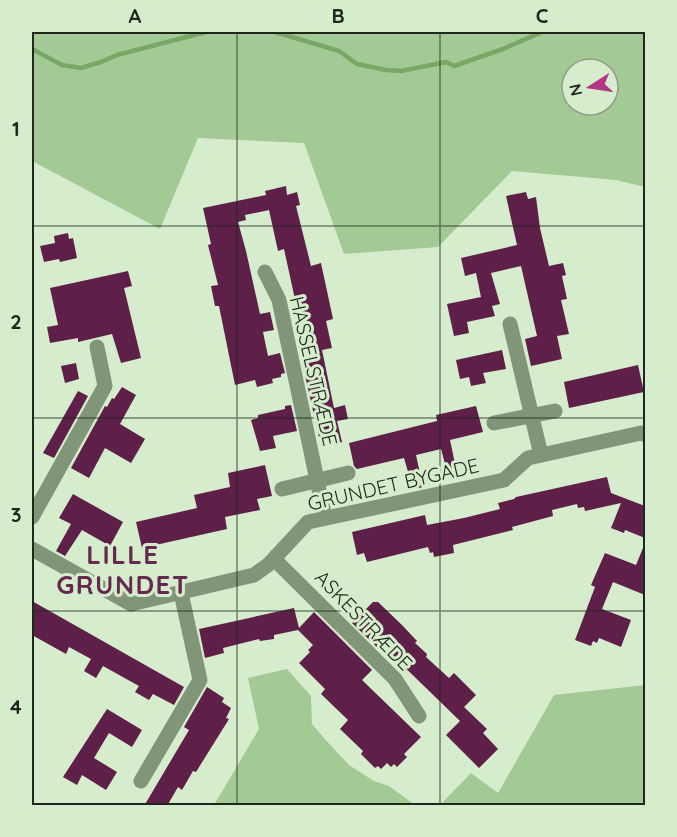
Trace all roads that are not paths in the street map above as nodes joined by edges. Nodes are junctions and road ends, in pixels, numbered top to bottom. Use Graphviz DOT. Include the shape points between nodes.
graph roads {
  1 [pos="265,272"];
  2 [pos="510,324"];
  3 [pos="97,347"];
  4 [pos="555,411"];
  5 [pos="532,416"];
  6 [pos="494,423"];
  7 [pos="645,435"];
  8 [pos="541,455"];
  9 [pos="348,473"];
  10 [pos="318,480"];
  11 [pos="282,489"];
  12 [pos="33,511"];
  13 [pos="326,518"];
  14 [pos="32,549"];
  15 [pos="274,559"];
  16 [pos="181,593"];
  17 [pos="419,716"];
  18 [pos="141,781"];
  1 -- 10 [label="street, HASSELSTRÆDE" via="279,300"];
  2 -- 5 [label="street"];
  3 -- 12 [label="street" via="105,386"];
  4 -- 5 [label="street"];
  5 -- 6 [label="street"];
  5 -- 8 [label="street"];
  7 -- 8 [label="street, GRUNDET BYGADE"];
  8 -- 13 [label="street, GRUNDET BYGADE" via="528,458 504,480"];
  9 -- 10 [label="street"];
  10 -- 11 [label="street"];
  10 -- 13 [label="street, HASSELSTRÆDE"];
  13 -- 15 [label="street, GRUNDET BYGADE" via="308,522"];
  14 -- 16 [label="street, GRUNDET BYGADE" via="131,604"];
  15 -- 16 [label="street, GRUNDET BYGADE" via="254,575"];
  15 -- 17 [label="street, ASKESTRÆDE" via="395,679"];
  16 -- 18 [label="street" via="200,680"];
}
